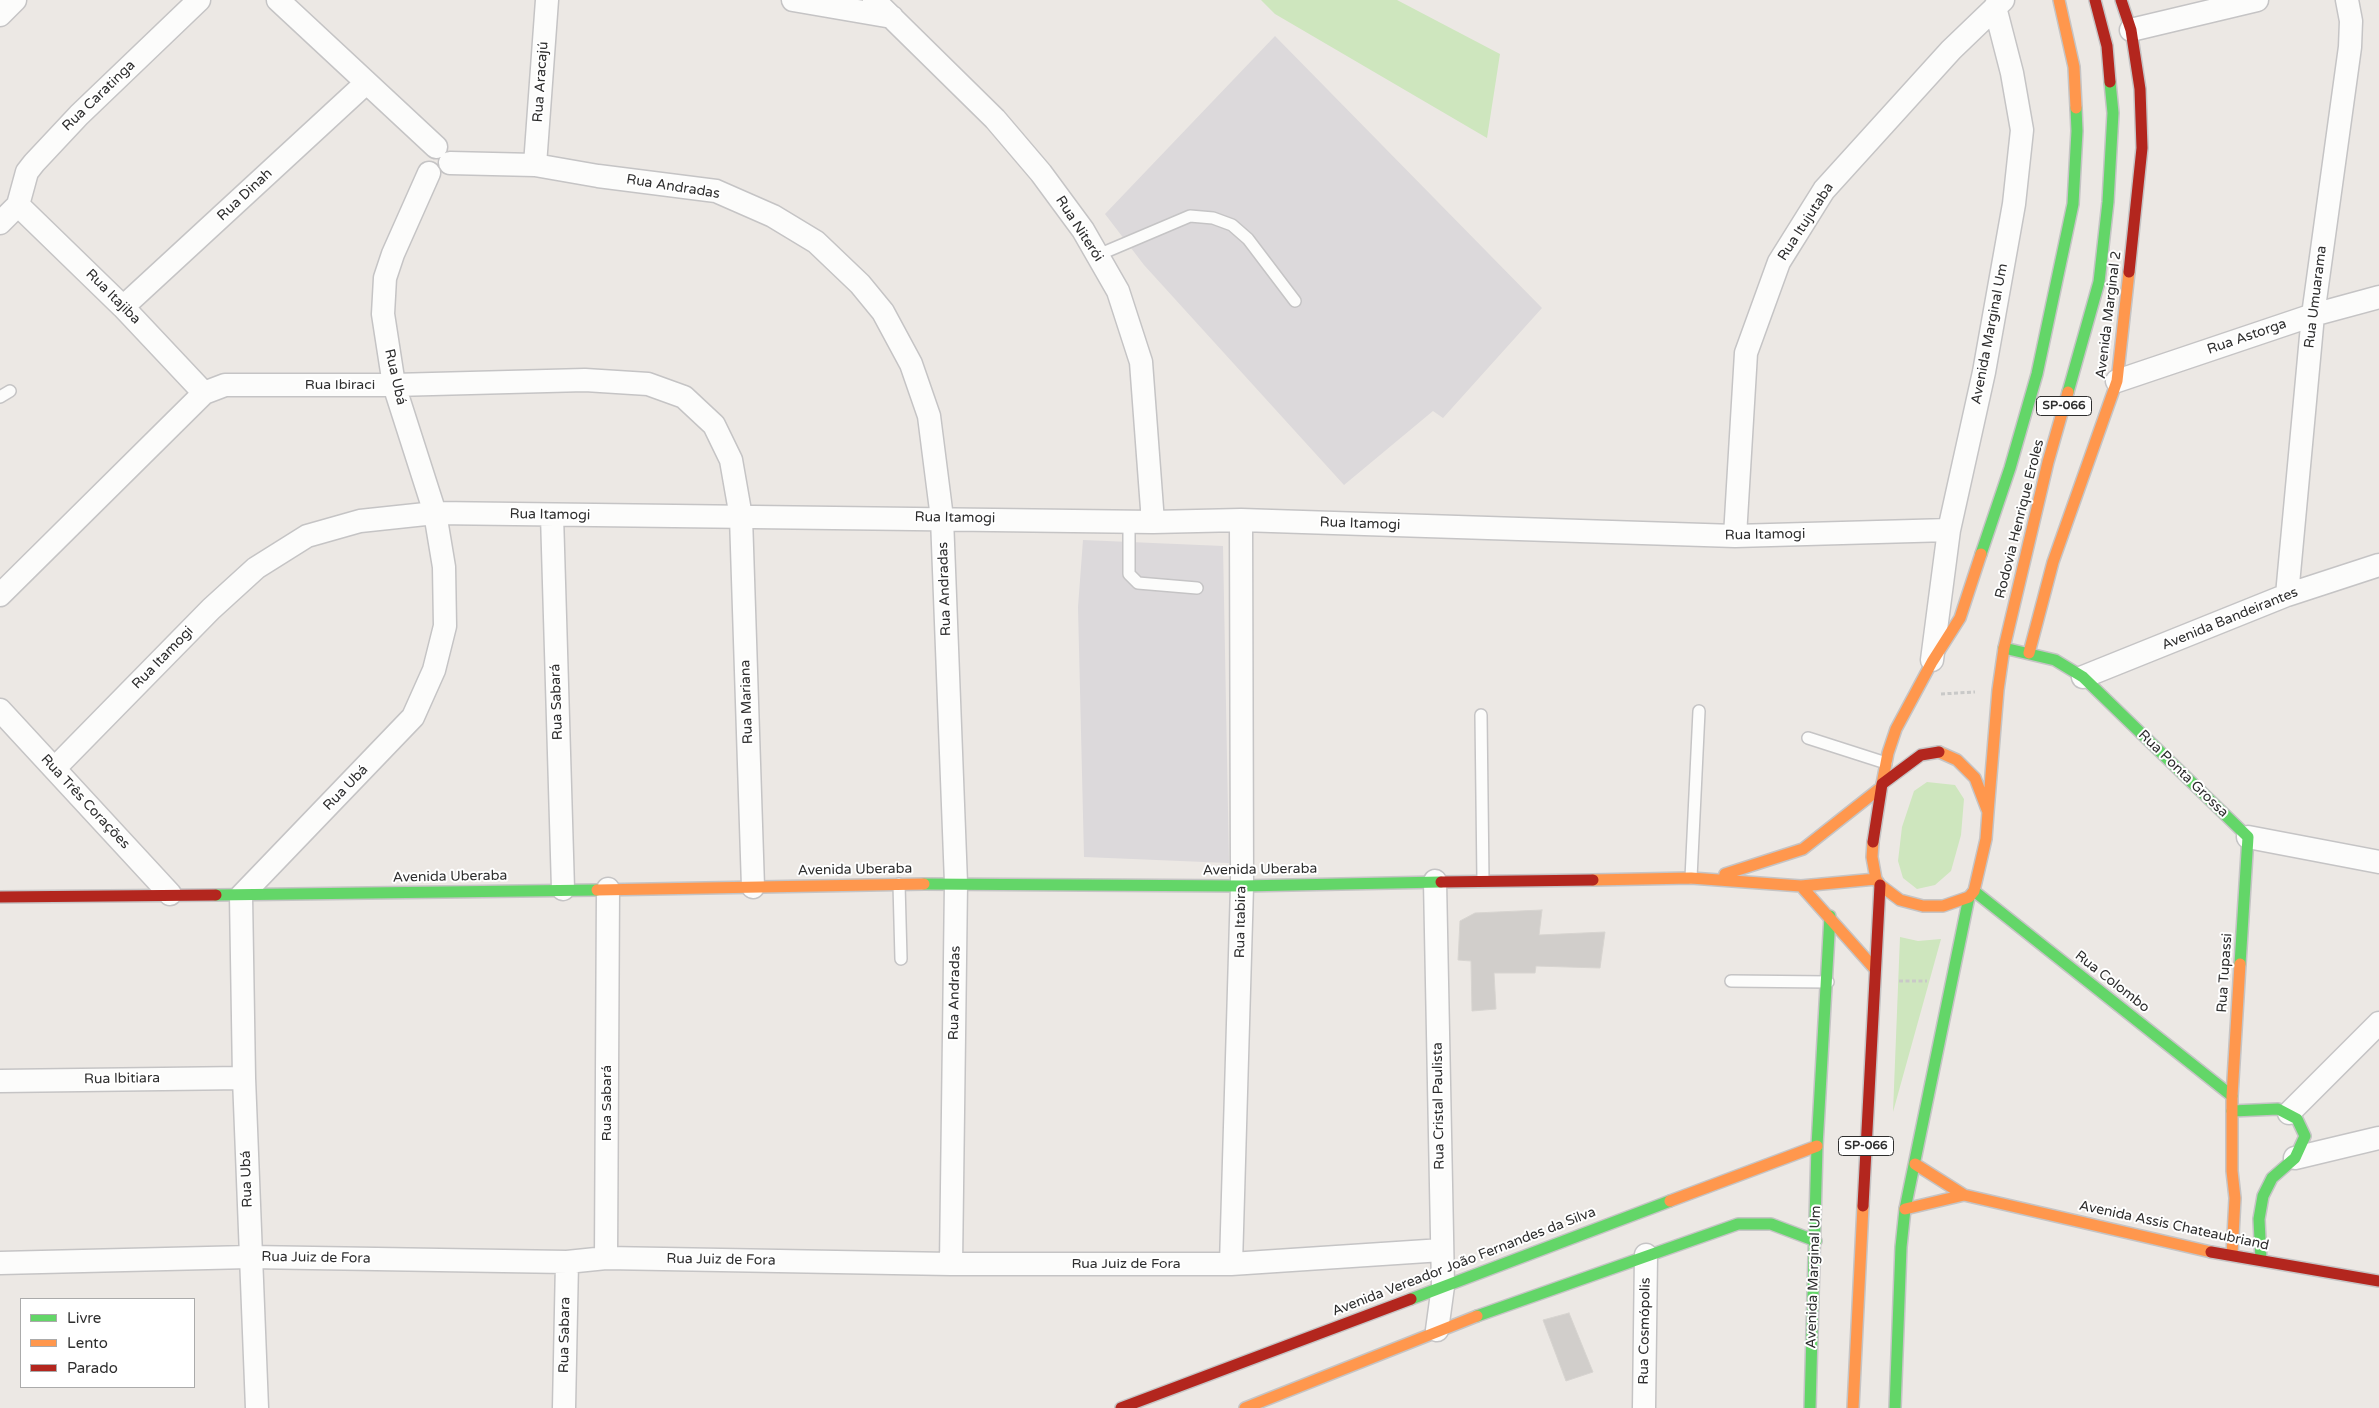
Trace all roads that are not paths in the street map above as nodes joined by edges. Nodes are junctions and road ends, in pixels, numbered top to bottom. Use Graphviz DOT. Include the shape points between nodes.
graph roads {
  1 [pos="15,0"];
  2 [pos="199,0"];
  3 [pos="278,0"];
  4 [pos="547,0"];
  5 [pos="793,0"];
  6 [pos="874,0"];
  7 [pos="2059,0"];
  8 [pos="2095,0"];
  9 [pos="2121,0"];
  10 [pos="2257,0"];
  11 [pos="2347,0"];
  12 [pos="1999,4"];
  13 [pos="0,15"];
  14 [pos="892,17"];
  15 [pos="2130,30"];
  16 [pos="366,83"];
  17 [pos="443,155"];
  18 [pos="535,164"];
  19 [pos="18,205"];
  20 [pos="0,223"];
  21 [pos="1098,255"];
  22 [pos="2379,297"];
  23 [pos="1295,301"];
  24 [pos="123,307"];
  25 [pos="2313,315"];
  26 [pos="2117,381"];
  27 [pos="394,385"];
  28 [pos="204,393"];
  29 [pos="436,513"];
  30 [pos="552,515"];
  31 [pos="741,517"];
  32 [pos="942,518"];
  33 [pos="1240,520"];
  34 [pos="1130,522"];
  35 [pos="1153,522"];
  36 [pos="1949,530"];
  37 [pos="1735,536"];
  38 [pos="2379,565"];
  39 [pos="1198,588"];
  40 [pos="0,594"];
  41 [pos="2287,595"];
  42 [pos="2004,648"];
  43 [pos="2029,653"];
  44 [pos="1932,662"];
  45 [pos="2083,678"];
  46 [pos="0,710"];
  47 [pos="1699,711"];
  48 [pos="1481,715"];
  49 [pos="1808,738"];
  50 [pos="1886,763"];
  51 [pos="55,768"];
  52 [pos="1881,787"];
  53 [pos="1988,812"];
  54 [pos="2248,837"];
  55 [pos="2379,862"];
  56 [pos="1691,878"];
  57 [pos="1711,878"];
  58 [pos="1483,881"];
  59 [pos="1435,882"];
  60 [pos="1878,882"];
  61 [pos="956,883"];
  62 [pos="899,884"];
  63 [pos="1242,886"];
  64 [pos="1801,886"];
  65 [pos="753,887"];
  66 [pos="563,889"];
  67 [pos="608,889"];
  68 [pos="170,894"];
  69 [pos="1971,894"];
  70 [pos="241,896"];
  71 [pos="0,897"];
  72 [pos="1830,916"];
  73 [pos="901,959"];
  74 [pos="1874,968"];
  75 [pos="1731,981"];
  76 [pos="1828,982"];
  77 [pos="2379,1023"];
  78 [pos="244,1078"];
  79 [pos="0,1081"];
  80 [pos="2232,1096"];
  81 [pos="2232,1111"];
  82 [pos="2290,1113"];
  83 [pos="2379,1138"];
  84 [pos="1817,1146"];
  85 [pos="2295,1158"];
  86 [pos="1915,1164"];
  87 [pos="2232,1171"];
  88 [pos="2242,1188"];
  89 [pos="2267,1189"];
  90 [pos="1964,1195"];
  91 [pos="1905,1210"];
  92 [pos="2222,1224"];
  93 [pos="1816,1242"];
  94 [pos="1442,1250"];
  95 [pos="1646,1255"];
  96 [pos="2232,1255"];
  97 [pos="250,1257"];
  98 [pos="606,1258"];
  99 [pos="2261,1260"];
  100 [pos="567,1262"];
  101 [pos="0,1263"];
  102 [pos="951,1264"];
  103 [pos="1231,1264"];
  104 [pos="2379,1281"];
  105 [pos="1443,1286"];
  106 [pos="1437,1330"];
  107 [pos="257,1408"];
  108 [pos="564,1408"];
  109 [pos="1121,1408"];
  110 [pos="1245,1408"];
  111 [pos="1644,1408"];
  112 [pos="1810,1408"];
  113 [pos="1852,1408"];
  114 [pos="1895,1408"];
  1 -- 13 [label="street"];
  2 -- 19 [label="street, Rua Caratinga" via="34,162 27,172"];
  3 -- 16 [label="street"];
  4 -- 18 [label="street, Rua Aracajú"];
  5 -- 14 [label="street"];
  6 -- 14 [label="street, Rua Niterói"];
  7 -- 44 [label="main road, Rodovia Henrique Eroles / SP-066" via="2074,67 2077,131 2073,204 2037,374 2010,468 1960,618"];
  8 -- 42 [label="main road, Rodovia Henrique Eroles / SP-066" via="2107,46 2113,113 2108,202 2098,282 2048,462"];
  9 -- 15 [label="main road, Avenida Marginal 2"];
  10 -- 15 [label="street"];
  11 -- 25 [label="street, Rua Umuarama" via="2351,21 2350,47"];
  12 -- 36 [label="street, Avenida Marginal Um" via="2022,130 2014,204 1984,372"];
  12 -- 37 [label="street, Rua Itujutaba" via="1951,50 1824,190 1779,262 1746,352"];
  14 -- 21 [label="street, Rua Niterói" via="995,119 1042,173"];
  15 -- 26 [label="main road, Avenida Marginal 2" via="2140,89 2142,148"];
  16 -- 17 [label="street"];
  16 -- 24 [label="street, Rua Dinah"];
  17 -- 18 [label="street, Rua Andradas"];
  17 -- 27 [label="street, Rua Ubá" via="442,174 429,173 385,278 383,314"];
  18 -- 32 [label="street, Rua Andradas" via="598,176 716,191 773,216 816,242 860,284 883,312 911,364 929,416"];
  19 -- 20 [label="street"];
  19 -- 24 [label="street, Rua Itajiba"];
  21 -- 23 [label="lane" via="1190,216 1213,218 1232,225 1248,239"];
  21 -- 35 [label="street, Rua Niterói" via="1118,291 1141,362"];
  22 -- 25 [label="street, Rua Astorga"];
  24 -- 28 [label="street, Rua Itajiba"];
  25 -- 26 [label="street, Rua Astorga"];
  25 -- 41 [label="street, Rua Umuarama"];
  26 -- 43 [label="main road, Avenida Marginal 2" via="2056,552"];
  27 -- 28 [label="street, Rua Ibiraci" via="225,385"];
  27 -- 29 [label="street, Rua Ubá"];
  27 -- 31 [label="street, Rua Ibiraci" via="585,380 648,384 684,397 714,425 731,460"];
  28 -- 40 [label="street, Rua Ibiraci"];
  29 -- 30 [label="street, Rua Itamogi"];
  29 -- 51 [label="street, Rua Itamogi" via="360,521 308,536 256,568 211,608"];
  29 -- 70 [label="street, Rua Ubá" via="444,567 445,626 434,670 413,718"];
  30 -- 31 [label="street, Rua Itamogi"];
  30 -- 66 [label="street, Rua Sabará"];
  31 -- 32 [label="street, Rua Itamogi"];
  31 -- 65 [label="street, Rua Mariana"];
  32 -- 34 [label="street, Rua Itamogi"];
  32 -- 61 [label="street, Rua Andradas"];
  33 -- 35 [label="street, Rua Itamogi"];
  33 -- 37 [label="street, Rua Itamogi"];
  33 -- 63 [label="street, Rua Itabira"];
  34 -- 35 [label="street, Rua Itamogi"];
  34 -- 39 [label="lane" via="1129,574 1138,583"];
  36 -- 37 [label="street, Rua Itamogi"];
  36 -- 44 [label="street, Avenida Marginal Um"];
  38 -- 41 [label="street, Avenida Bandeirantes"];
  41 -- 45 [label="street, Avenida Bandeirantes"];
  42 -- 43 [label="main road, Rua Ponta Grossa"];
  42 -- 53 [label="main road, Rodovia Henrique Eroles / SP-066"];
  43 -- 45 [label="main road, Rua Ponta Grossa" via="2055,660"];
  44 -- 50 [label="main road, Rodovia Henrique Eroles / SP-066" via="1896,729"];
  45 -- 54 [label="main road, Rua Ponta Grossa"];
  46 -- 51 [label="street, Rua Três Corações"];
  47 -- 56 [label="lane"];
  48 -- 58 [label="lane"];
  49 -- 50 [label="lane"];
  50 -- 52 [label="main road, Rodovia Henrique Eroles / SP-066"];
  51 -- 68 [label="street, Rua Três Corações"];
  52 -- 53 [label="main road, SP-066" via="1915,759 1939,752 1957,760 1975,778"];
  52 -- 57 [label="main road, Avenida Uberaba" via="1803,849"];
  52 -- 60 [label="main road, SP-066" via="1872,857"];
  53 -- 69 [label="main road, SP-066" via="1986,839"];
  54 -- 55 [label="street"];
  54 -- 80 [label="main road, Rua Tupassi"];
  56 -- 57 [label="main road, Avenida Uberaba"];
  56 -- 58 [label="main road, Avenida Uberaba"];
  57 -- 64 [label="main road, Avenida Uberaba"];
  58 -- 59 [label="main road, Avenida Uberaba"];
  59 -- 63 [label="main road, Avenida Uberaba"];
  59 -- 94 [label="street, Rua Cristal Paulista"];
  60 -- 64 [label="main road, Avenida Uberaba"];
  60 -- 69 [label="main road" via="1900,900 1923,906 1943,906"];
  60 -- 74 [label="main road, SP-066"];
  61 -- 62 [label="main road, Avenida Uberaba"];
  61 -- 63 [label="main road, Avenida Uberaba"];
  61 -- 102 [label="street, Rua Andradas"];
  62 -- 65 [label="main road, Avenida Uberaba"];
  62 -- 73 [label="lane"];
  63 -- 103 [label="street, Rua Itabira"];
  64 -- 72 [label="main road"];
  65 -- 67 [label="main road, Avenida Uberaba"];
  66 -- 67 [label="main road, Avenida Uberaba"];
  66 -- 70 [label="main road, Avenida Uberaba"];
  67 -- 98 [label="street, Rua Sabará"];
  68 -- 70 [label="main road, Avenida Uberaba"];
  68 -- 71 [label="main road, Avenida Uberaba"];
  69 -- 80 [label="main road, Rua Colombo"];
  69 -- 86 [label="main road, SP-066" via="1950,981"];
  70 -- 78 [label="street, Rua Ubá"];
  72 -- 74 [label="main road"];
  72 -- 76 [label="main road, Avenida Marginal Um"];
  74 -- 113 [label="main road, SP-066"];
  75 -- 76 [label="lane"];
  76 -- 84 [label="main road, Avenida Marginal Um"];
  77 -- 82 [label="street"];
  78 -- 79 [label="street, Rua Ibitiara"];
  78 -- 97 [label="street, Rua Ubá"];
  80 -- 81 [label="main road, Rua Tupassi"];
  81 -- 82 [label="main road" via="2278,1109"];
  81 -- 87 [label="main road, Rua Tupassi"];
  82 -- 85 [label="main road" via="2297,1119 2305,1136"];
  83 -- 85 [label="street"];
  84 -- 93 [label="main road, Avenida Marginal Um"];
  84 -- 105 [label="main road, Avenida Vereador João Fernandes da Silva"];
  85 -- 89 [label="main road" via="2272,1178"];
  86 -- 90 [label="main road, Avenida Assis Chateaubriand"];
  86 -- 91 [label="main road, SP-066"];
  87 -- 88 [label="main road, Rua Tupassi"];
  87 -- 92 [label="main road"];
  88 -- 89 [label="main road"];
  88 -- 96 [label="main road, Rua Tupassi" via="2235,1198"];
  89 -- 99 [label="main road" via="2259,1220"];
  90 -- 91 [label="main road, Avenida Assis Chateaubriand"];
  90 -- 96 [label="main road, Avenida Assis Chateaubriand" via="2217,1248"];
  91 -- 114 [label="main road, SP-066"];
  93 -- 95 [label="main road" via="1771,1224 1738,1224"];
  93 -- 112 [label="main road, Avenida Marginal Um"];
  94 -- 103 [label="street, Rua Juiz de Fora"];
  94 -- 105 [label="street, Rua Cristal Paulista"];
  95 -- 106 [label="main road"];
  95 -- 111 [label="street, Rua Cosmópolis"];
  96 -- 99 [label="main road, Avenida Assis Chateaubriand"];
  97 -- 100 [label="street, Rua Juiz de Fora"];
  97 -- 101 [label="street, Rua Juiz de Fora"];
  97 -- 107 [label="street, Rua Ubá"];
  98 -- 100 [label="street, Rua Juiz de Fora"];
  98 -- 102 [label="street, Rua Juiz de Fora"];
  99 -- 104 [label="main road, Avenida Assis Chateaubriand"];
  100 -- 108 [label="street, Rua Sabara"];
  102 -- 103 [label="street, Rua Juiz de Fora"];
  105 -- 106 [label="street, Rua Cristal Paulista"];
  105 -- 109 [label="main road, Avenida Vereador João Fernandes da Silva"];
  106 -- 110 [label="main road"];
}
